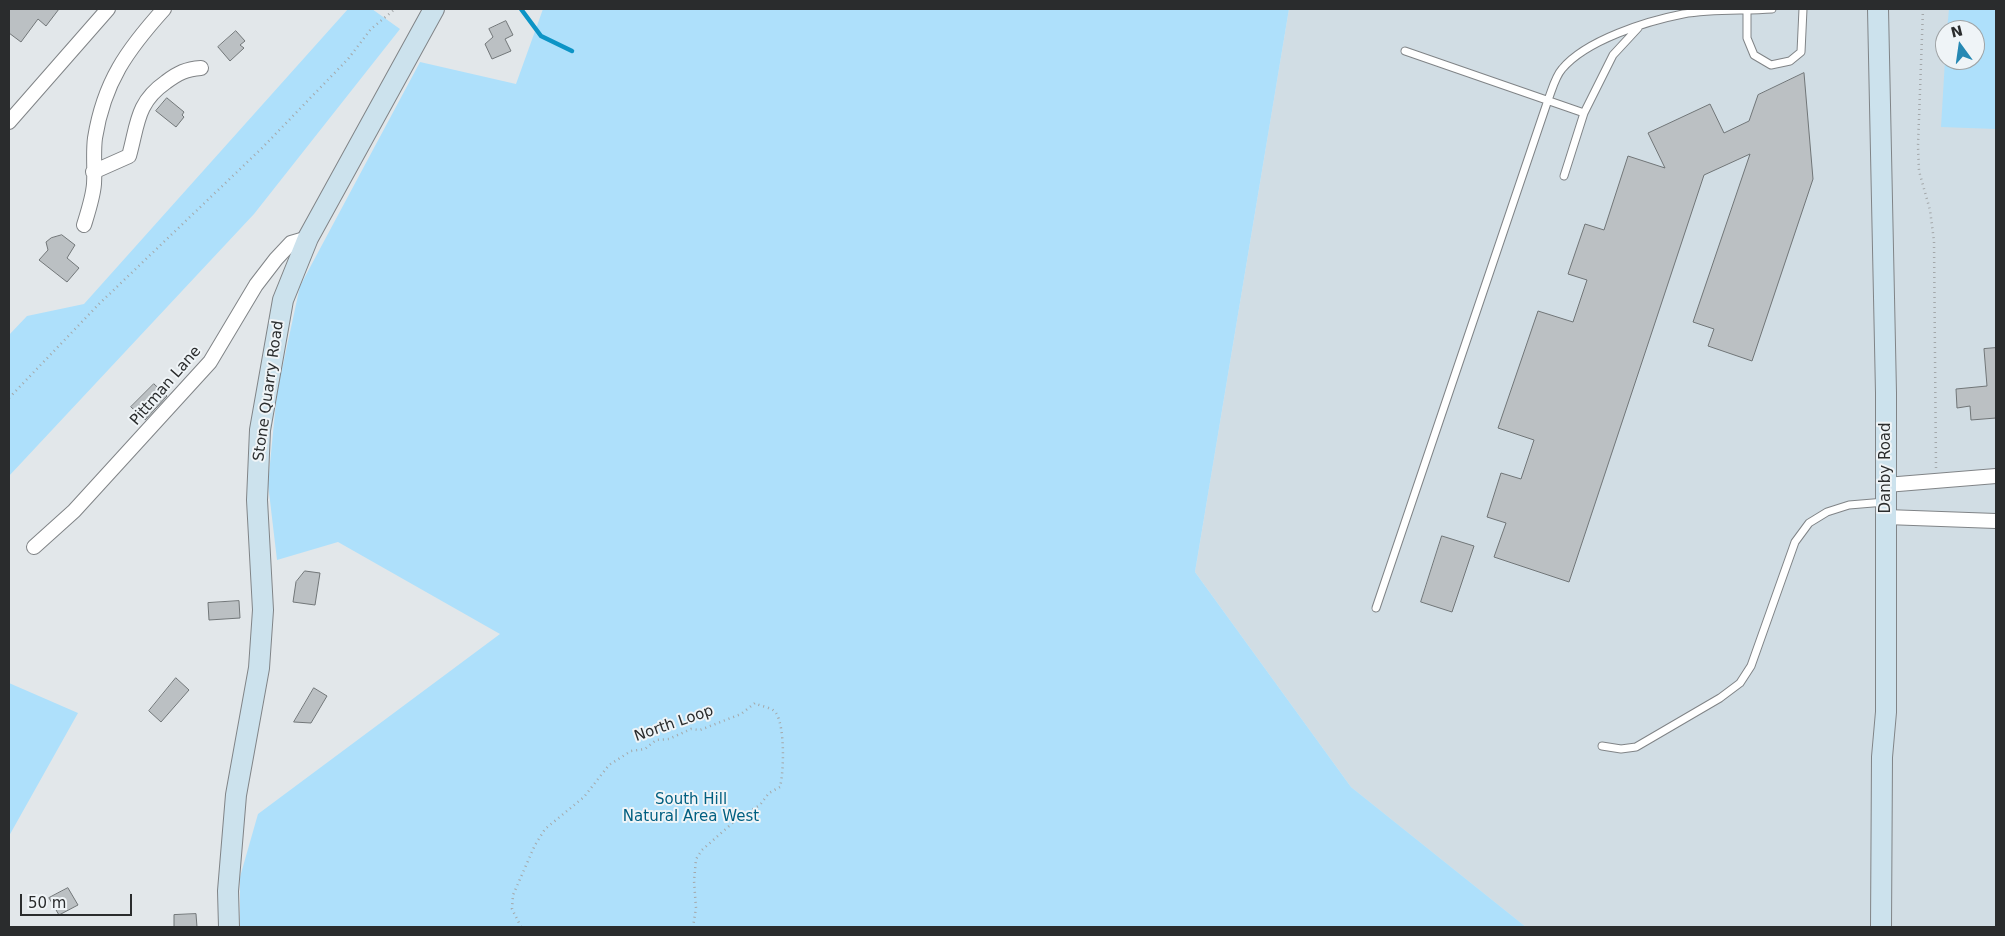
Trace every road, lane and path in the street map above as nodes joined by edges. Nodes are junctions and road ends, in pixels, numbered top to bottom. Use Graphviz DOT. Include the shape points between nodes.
graph roads {
  1 [pos="108,9"];
  2 [pos="164,9"];
  3 [pos="395,9"];
  4 [pos="434,9"];
  5 [pos="1772,9"];
  6 [pos="1803,9"];
  7 [pos="1878,9"];
  8 [pos="1923,9"];
  9 [pos="1746,10"];
  10 [pos="1640,26"];
  11 [pos="1405,51"];
  12 [pos="201,68"];
  13 [pos="1548,100"];
  14 [pos="1584,113"];
  15 [pos="9,122"];
  16 [pos="94,172"];
  17 [pos="1564,176"];
  18 [pos="84,225"];
  19 [pos="308,238"];
  20 [pos="9,398"];
  21 [pos="1936,471"];
  22 [pos="1996,476"];
  23 [pos="1886,502"];
  24 [pos="1996,520"];
  25 [pos="34,547"];
  26 [pos="1376,608"];
  27 [pos="1602,746"];
  28 [pos="229,927"];
  29 [pos="521,927"];
  30 [pos="693,927"];
  31 [pos="1881,927"];
  1 -- 15 [label="street"];
  2 -- 16 [label="street" via="112,77 95,138"];
  3 -- 20 [label="path" via="371,29 348,59 262,148 99,304"];
  4 -- 19 [label="street, Stone Quarry Road"];
  5 -- 9 [label="lane"];
  6 -- 9 [label="lane" via="1801,52 1790,61 1771,65 1754,55 1747,38"];
  7 -- 23 [label="street, Danby Road"];
  8 -- 21 [label="path" via="1918,146 1919,171 1930,210 1934,241"];
  9 -- 10 [label="lane" via="1684,14"];
  10 -- 13 [label="lane" via="1599,42 1576,56 1561,69"];
  10 -- 14 [label="lane" via="1612,55"];
  11 -- 13 [label="lane"];
  12 -- 16 [label="street" via="184,70 149,94 139,112 129,156"];
  13 -- 14 [label="lane"];
  13 -- 26 [label="lane"];
  14 -- 17 [label="lane"];
  16 -- 18 [label="street"];
  19 -- 25 [label="street, Pittman Lane" via="291,244 276,259 256,285 210,362 74,511"];
  19 -- 28 [label="street, Stone Quarry Road" via="283,300 260,430 257,500 263,610 259,668 236,795 228,891"];
  22 -- 23 [label="street"];
  23 -- 24 [label="street"];
  23 -- 27 [label="lane" via="1849,505 1827,512 1809,523 1795,542 1751,666 1740,683 1636,747"];
  23 -- 31 [label="street, Danby Road"];
  29 -- 30 [label="path, North Loop" via="512,909 513,895 535,844 557,818 584,797 609,766 631,751 645,749 656,740 669,739 691,729 700,730 741,714 755,703 771,708 777,714 782,737 784,770 780,787 737,819 696,859"];
}
